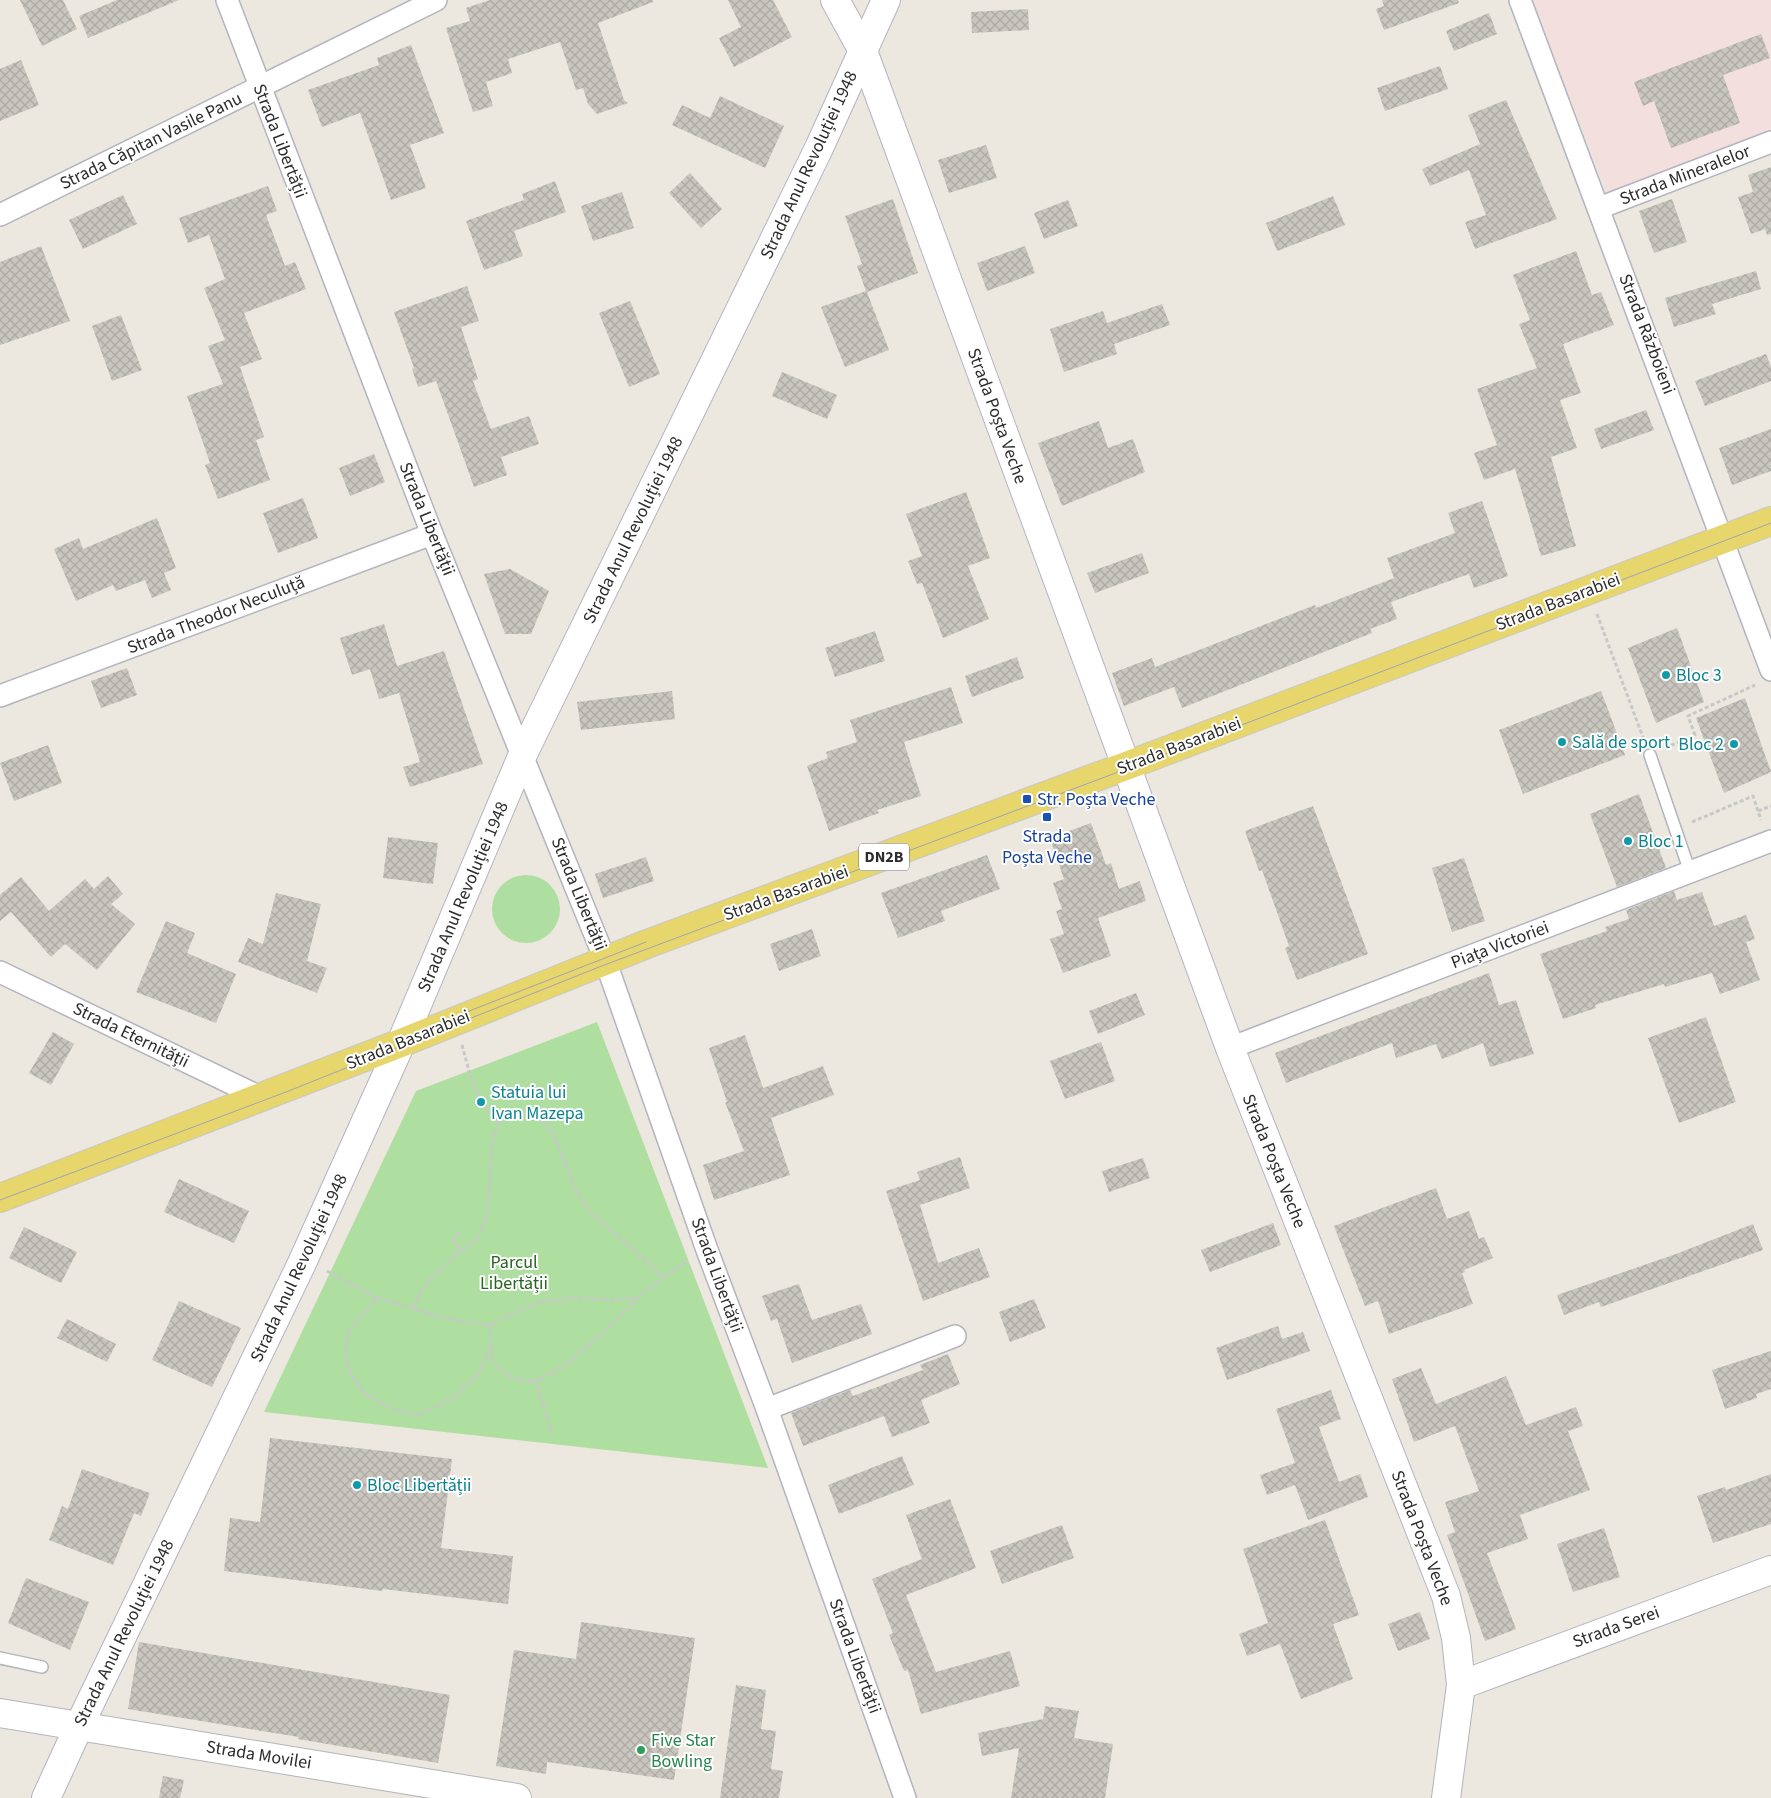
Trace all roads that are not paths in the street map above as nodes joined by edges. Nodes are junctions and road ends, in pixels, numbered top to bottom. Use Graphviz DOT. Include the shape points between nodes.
graph roads {
  1 [pos="227,0"];
  2 [pos="436,0"];
  3 [pos="835,0"];
  4 [pos="886,0"];
  5 [pos="1520,0"];
  6 [pos="863,51"];
  7 [pos="260,88"];
  8 [pos="1771,142"];
  9 [pos="1600,208"];
  10 [pos="0,215"];
  11 [pos="1771,521"];
  12 [pos="432,534"];
  13 [pos="1724,539"];
  14 [pos="1767,676"];
  15 [pos="0,696"];
  16 [pos="523,754"];
  17 [pos="1650,755"];
  18 [pos="1126,766"];
  19 [pos="1769,842"];
  20 [pos="1690,872"];
  21 [pos="605,961"];
  22 [pos="0,972"];
  23 [pos="402,1044"];
  24 [pos="1230,1048"];
  25 [pos="262,1098"];
  26 [pos="0,1198"];
  27 [pos="955,1336"];
  28 [pos="767,1410"];
  29 [pos="1771,1570"];
  30 [pos="0,1658"];
  31 [pos="42,1667"];
  32 [pos="1461,1685"];
  33 [pos="0,1713"];
  34 [pos="79,1726"];
  35 [pos="46,1798"];
  36 [pos="518,1798"];
  37 [pos="905,1798"];
  38 [pos="1446,1798"];
  1 -- 7 [label="street, Strada Libertății"];
  2 -- 7 [label="street, Strada Căpitan Vasile Panu"];
  3 -- 6 [label="street, Strada Poșta Veche"];
  4 -- 6 [label="street, Strada Anul Revoluției 1948"];
  5 -- 9 [label="street, Strada Războieni"];
  6 -- 16 [label="street, Strada Anul Revoluției 1948" via="820,148"];
  6 -- 18 [label="street, Strada Poșta Veche"];
  7 -- 10 [label="street, Strada Căpitan Vasile Panu"];
  7 -- 12 [label="street, Strada Libertății"];
  8 -- 9 [label="street, Strada Mineralelor"];
  9 -- 13 [label="street, Strada Războieni"];
  11 -- 13 [label="main road, Strada Basarabiei / DN2B"];
  12 -- 15 [label="street, Strada Theodor Neculuță"];
  12 -- 16 [label="street, Strada Libertății"];
  13 -- 14 [label="street, Strada Războieni"];
  13 -- 18 [label="main road, Strada Basarabiei / DN2B"];
  16 -- 21 [label="street, Strada Libertății"];
  16 -- 23 [label="street, Strada Anul Revoluției 1948"];
  17 -- 20 [label="lane"];
  18 -- 21 [label="main road, Strada Basarabiei / DN2B"];
  18 -- 24 [label="street, Strada Poșta Veche"];
  19 -- 20 [label="street, Piața Victoriei"];
  20 -- 24 [label="street, Piața Victoriei"];
  21 -- 23 [label="main road, Strada Basarabiei / DN2B"];
  21 -- 28 [label="street, Strada Libertății"];
  22 -- 25 [label="street, Strada Eternității"];
  23 -- 25 [label="main road, Strada Basarabiei / DN2B"];
  23 -- 34 [label="street, Strada Anul Revoluției 1948" via="302,1263"];
  24 -- 32 [label="street, Strada Poșta Veche" via="1446,1596 1456,1638"];
  25 -- 26 [label="main road, Strada Basarabiei / DN2B"];
  27 -- 28 [label="street"];
  28 -- 37 [label="street, Strada Libertății"];
  29 -- 32 [label="street, Strada Serei"];
  30 -- 31 [label="lane"];
  32 -- 38 [label="street, Strada Poșta Veche"];
  33 -- 34 [label="street, Strada Movilei"];
  34 -- 35 [label="street, Strada Anul Revoluției 1948"];
  34 -- 36 [label="street, Strada Movilei"];
}
